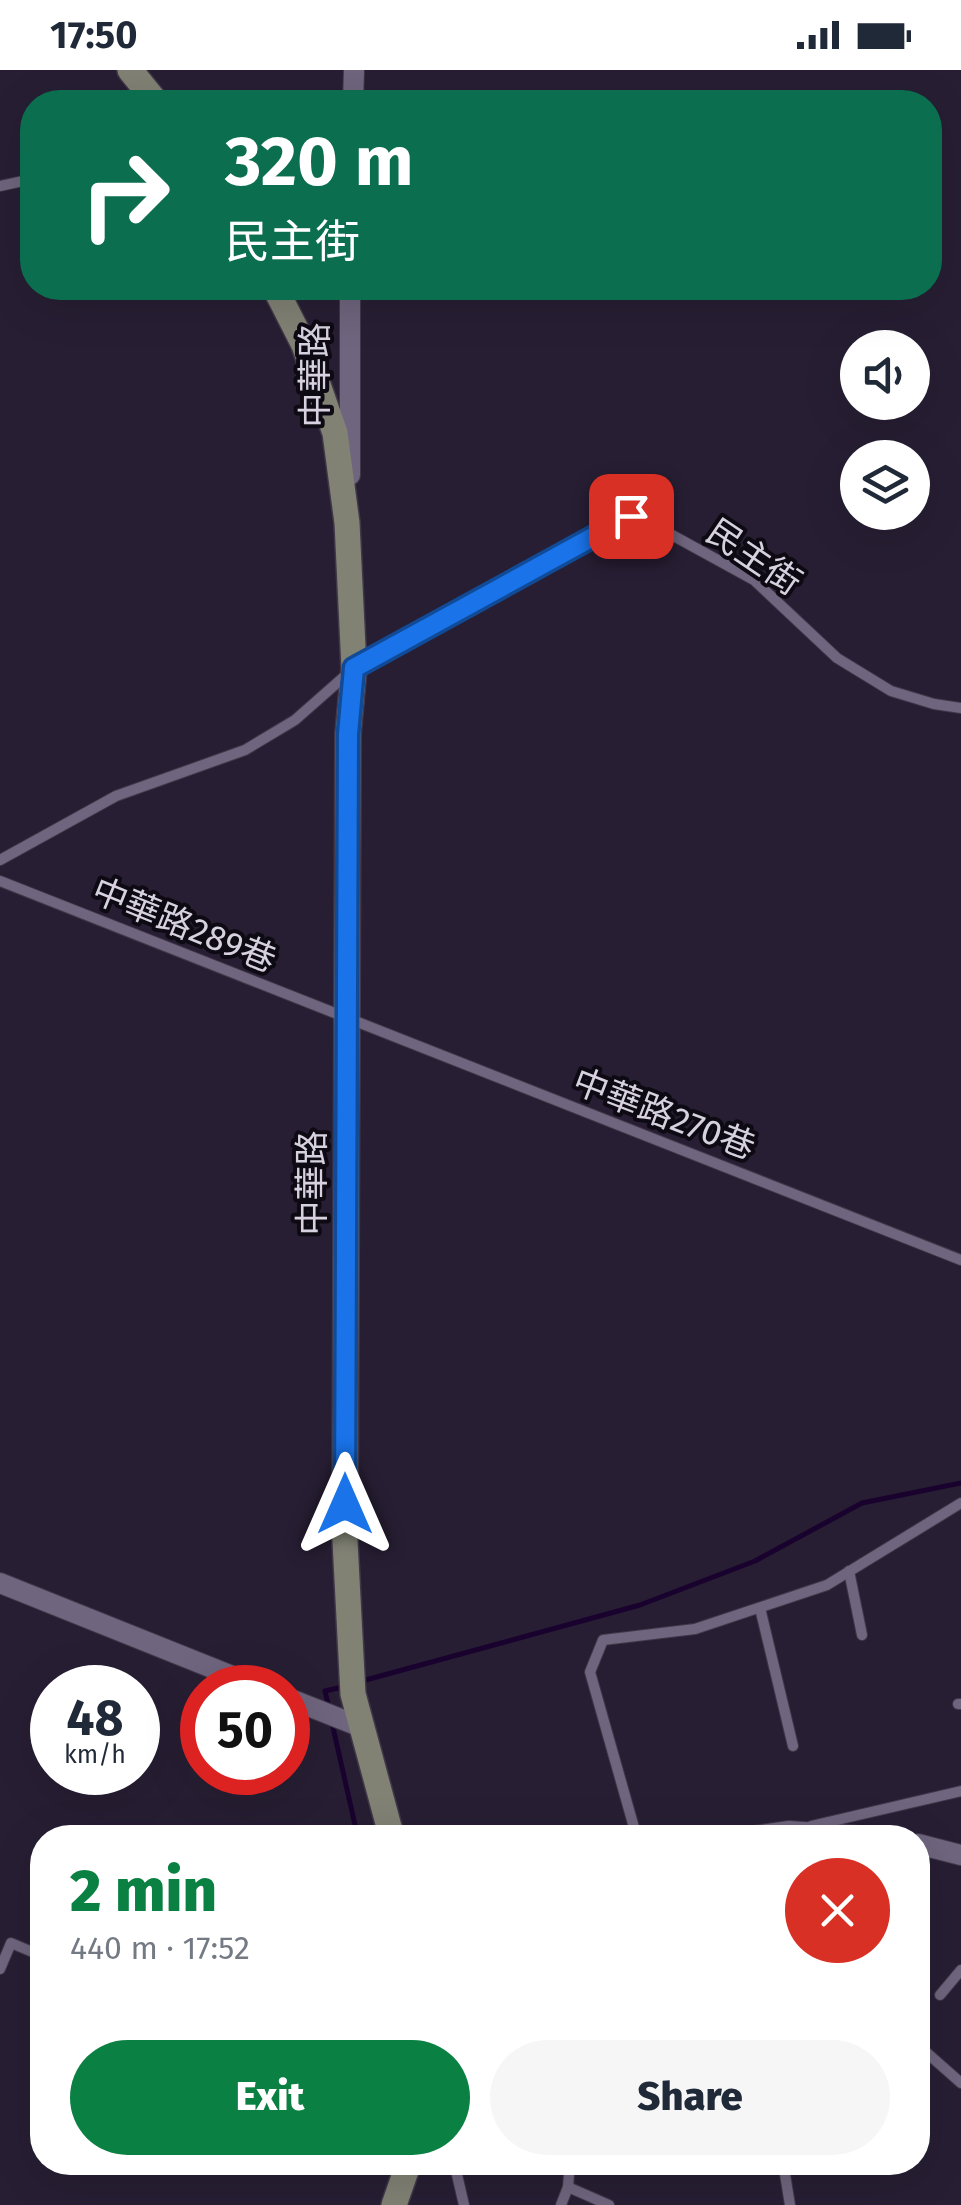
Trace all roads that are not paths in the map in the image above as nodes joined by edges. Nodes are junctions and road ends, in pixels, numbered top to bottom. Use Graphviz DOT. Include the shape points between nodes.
graph roads {
  1 [pos="130,70"];
  2 [pos="146,90"];
  3 [pos="281,300"];
  4 [pos="350,300"];
  5 [pos="347,523"];
  6 [pos="354,668"];
  7 [pos="961,708"];
  8 [pos="0,860"];
  9 [pos="0,881"];
  10 [pos="348,1019"];
  11 [pos="961,1260"];
  12 [pos="961,1503"];
  13 [pos="850,1571"];
  14 [pos="0,1583"];
  15 [pos="760,1608"];
  16 [pos="862,1635"];
  17 [pos="205,1665"];
  18 [pos="310,1707"];
  19 [pos="361,1727"];
  20 [pos="793,1746"];
  21 [pos="961,1791"];
  22 [pos="388,1825"];
  23 [pos="633,1825"];
  24 [pos="826,1825"];
  25 [pos="930,1847"];
  26 [pos="961,1855"];
  27 [pos="30,1951"];
  28 [pos="0,1969"];
  29 [pos="961,1970"];
  30 [pos="940,1995"];
  31 [pos="930,2056"];
  32 [pos="961,2083"];
  33 [pos="405,2175"];
  34 [pos="458,2175"];
  35 [pos="569,2175"];
  36 [pos="785,2175"];
  37 [pos="568,2187"];
  38 [pos="394,2205"];
  39 [pos="464,2205"];
  40 [pos="561,2205"];
  41 [pos="609,2205"];
  42 [pos="790,2205"];
  1 -- 2 [label="main road"];
  3 -- 5 [label="main road, 中華路" via="335,433"];
  4 -- 5 [label="street, 中華路"];
  5 -- 6 [label="main road, 中華路"];
  6 -- 7 [label="lane, 民主街" via="631,516 754,580 838,658 891,691"];
  6 -- 8 [label="lane" via="296,720 245,750 116,796"];
  6 -- 10 [label="main road, 中華路"];
  9 -- 10 [label="lane, 中華路289巷"];
  10 -- 11 [label="lane, 中華路270巷"];
  10 -- 19 [label="main road, 中華路" via="345,1541 353,1694"];
  12 -- 13 [label="lane"];
  13 -- 15 [label="lane"];
  13 -- 16 [label="lane"];
  14 -- 17 [label="street"];
  15 -- 20 [label="lane"];
  15 -- 23 [label="lane" via="695,1629 602,1640 590,1672"];
  18 -- 19 [label="street"];
  19 -- 22 [label="main road, 中華路"];
  21 -- 24 [label="lane"];
  25 -- 26 [label="street"];
  27 -- 28 [label="lane" via="10,1943"];
  29 -- 30 [label="lane"];
  31 -- 32 [label="lane"];
  33 -- 38 [label="main road"];
  34 -- 39 [label="lane"];
  35 -- 37 [label="lane"];
  36 -- 42 [label="lane"];
  37 -- 40 [label="lane"];
  37 -- 41 [label="lane"];
}
